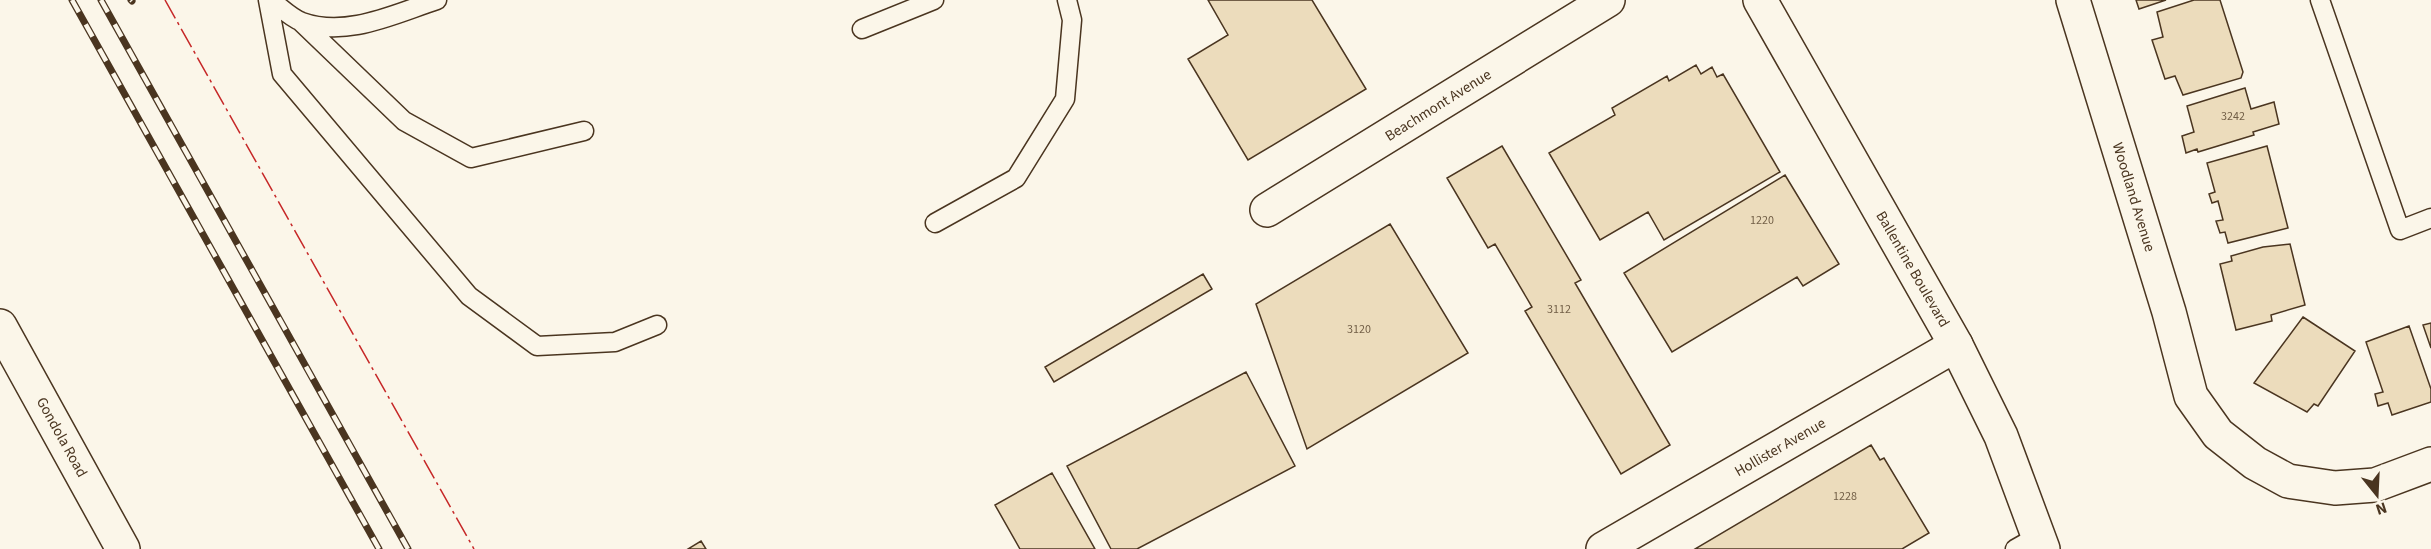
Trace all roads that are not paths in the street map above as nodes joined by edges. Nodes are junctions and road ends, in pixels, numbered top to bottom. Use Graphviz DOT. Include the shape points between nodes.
graph roads {
  1 [pos="269,0"];
  2 [pos="437,0"];
  3 [pos="933,0"];
  4 [pos="1067,0"];
  5 [pos="1608,0"];
  6 [pos="1760,0"];
  7 [pos="2073,0"];
  8 [pos="2320,0"];
  9 [pos="300,21"];
  10 [pos="862,29"];
  11 [pos="584,131"];
  12 [pos="1267,210"];
  13 [pos="2431,218"];
  14 [pos="935,223"];
  15 [pos="657,325"];
  16 [pos="3,338"];
  17 [pos="1956,345"];
  18 [pos="2431,464"];
  19 [pos="2032,545"];
  20 [pos="123,549"];
  21 [pos="1603,549"];
  1 -- 9 [label="lane"];
  1 -- 15 [label="lane" via="282,74 469,296 537,346 615,342"];
  2 -- 9 [label="lane" via="358,27"];
  3 -- 10 [label="lane"];
  4 -- 14 [label="lane" via="1072,20 1065,99 1016,178"];
  5 -- 12 [label="street, Beachmont Avenue"];
  6 -- 17 [label="street, Ballentine Boulevard"];
  7 -- 18 [label="street, Woodland Avenue" via="2191,396 2218,434 2255,463 2288,481 2335,488 2374,485"];
  8 -- 13 [label="lane" via="2400,230"];
  9 -- 11 [label="lane" via="404,121 471,158"];
  16 -- 20 [label="street, Gondola Road"];
  17 -- 19 [label="street, Ballentine Boulevard" via="2001,436"];
  17 -- 21 [label="street, Hollister Avenue"];
}
